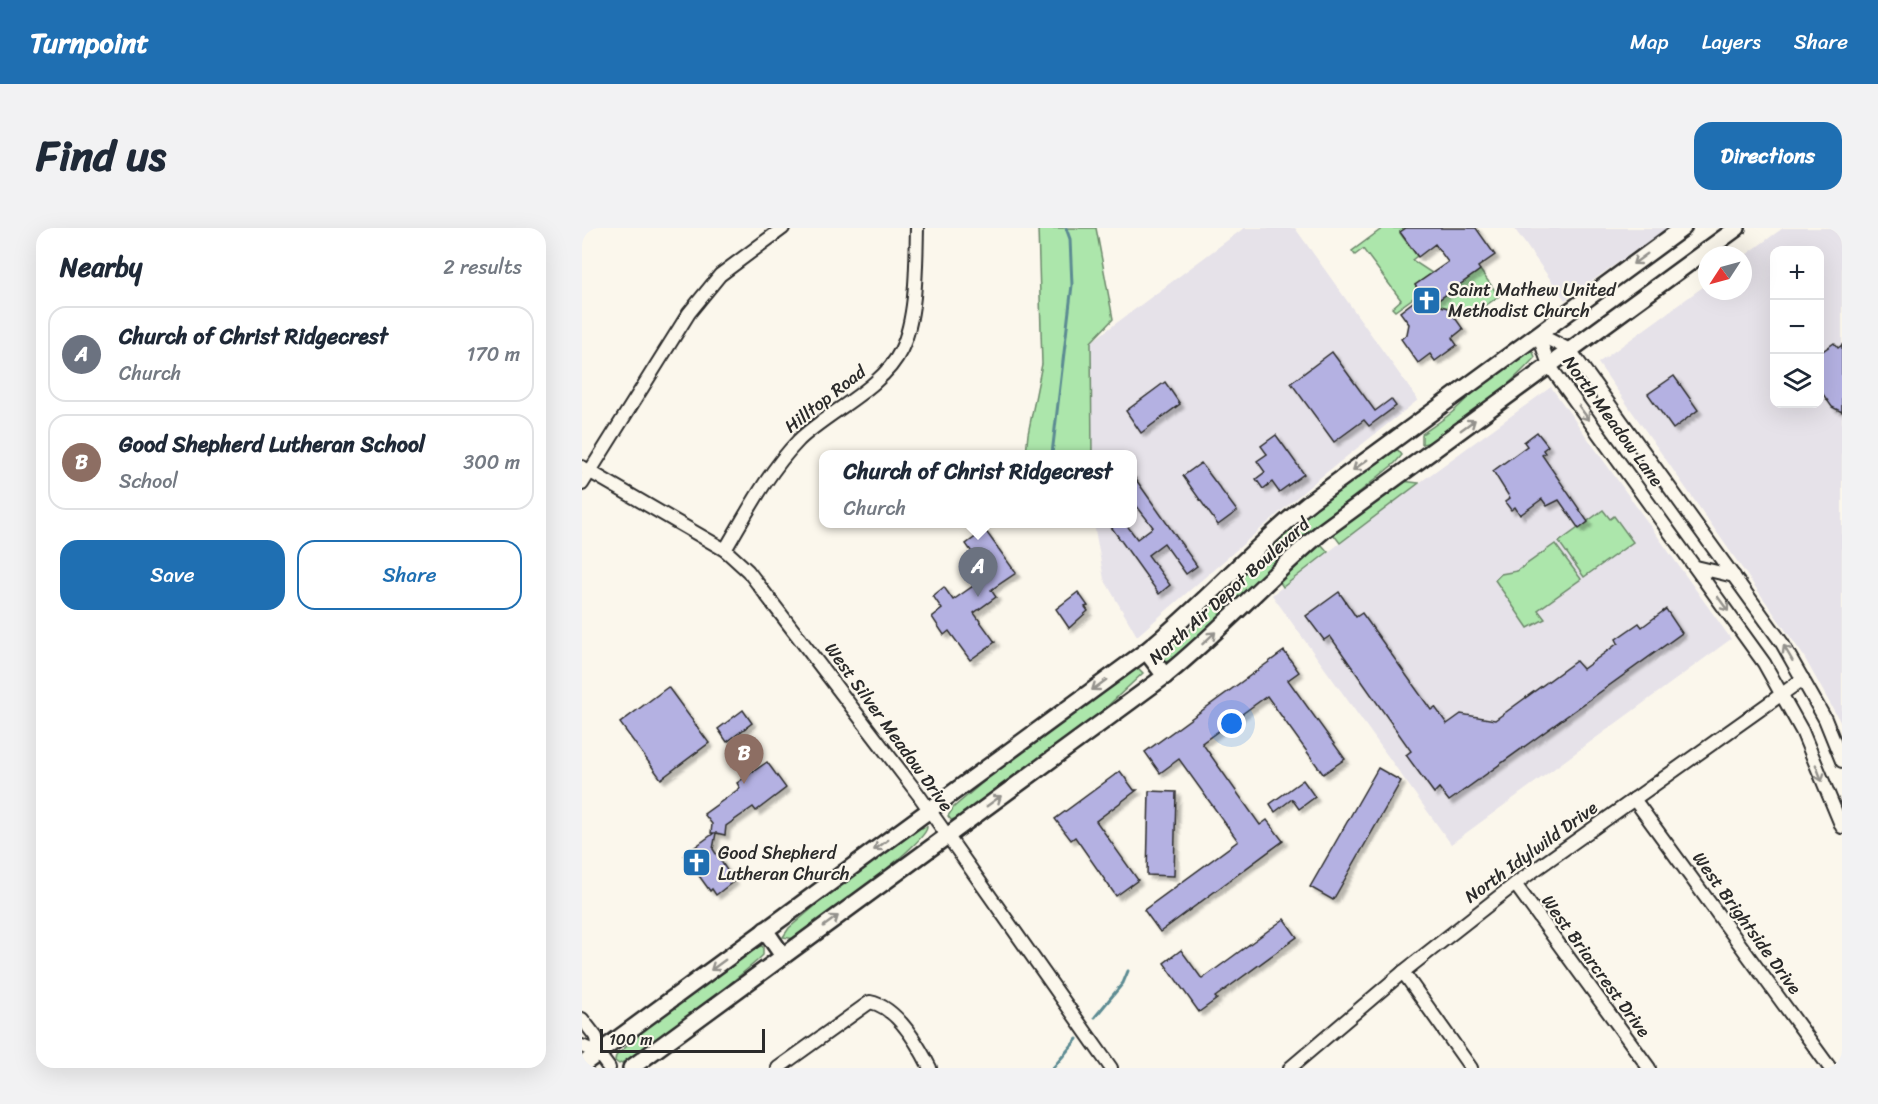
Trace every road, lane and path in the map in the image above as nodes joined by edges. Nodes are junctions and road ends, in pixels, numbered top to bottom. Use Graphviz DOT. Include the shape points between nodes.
graph roads {
  1 [pos="783,228"];
  2 [pos="917,228"];
  3 [pos="1683,228"];
  4 [pos="1737,228"];
  5 [pos="1538,334"];
  6 [pos="1570,350"];
  7 [pos="1549,365"];
  8 [pos="586,469"];
  9 [pos="582,484"];
  10 [pos="725,550"];
  11 [pos="1696,567"];
  12 [pos="1734,576"];
  13 [pos="1146,651"];
  14 [pos="1165,676"];
  15 [pos="1803,679"];
  16 [pos="1783,694"];
  17 [pos="1842,762"];
  18 [pos="1634,799"];
  19 [pos="928,810"];
  20 [pos="1842,826"];
  21 [pos="947,836"];
  22 [pos="1515,884"];
  23 [pos="765,930"];
  24 [pos="783,956"];
  25 [pos="1402,972"];
  26 [pos="582,1019"];
  27 [pos="582,1046"];
  28 [pos="598,1053"];
  29 [pos="582,1065"];
  30 [pos="609,1068"];
  31 [pos="631,1068"];
  32 [pos="778,1068"];
  33 [pos="930,1068"];
  34 [pos="1111,1068"];
  35 [pos="1291,1068"];
  36 [pos="1471,1068"];
  37 [pos="1648,1068"];
  38 [pos="1830,1068"];
  1 -- 8 [label="street" via="720,275 689,313"];
  2 -- 10 [label="street, Hilltop Road" via="909,321 901,350 882,376 819,423 775,465"];
  3 -- 5 [label="main road, North Air Depot Boulevard, one-way"];
  4 -- 6 [label="main road, North Air Depot Boulevard"];
  5 -- 6 [label="street, North Meadow Lane"];
  5 -- 7 [label="street, North Meadow Lane"];
  5 -- 13 [label="main road, North Air Depot Boulevard, one-way" via="1291,517"];
  6 -- 7 [label="main road, North Air Depot Boulevard"];
  6 -- 12 [label="street, North Meadow Lane"];
  7 -- 11 [label="street, North Meadow Lane, one-way"];
  14 -- 7 [label="main road, North Air Depot Boulevard, one-way" via="1323,531"];
  8 -- 9 [label="street"];
  8 -- 10 [label="street, West Silver Meadow Drive"];
  10 -- 19 [label="street, West Silver Meadow Drive" via="748,571 801,637"];
  11 -- 12 [label="street"];
  11 -- 16 [label="street, North Meadow Lane, one-way"];
  15 -- 12 [label="street, North Meadow Lane, one-way"];
  13 -- 14 [label="main road"];
  13 -- 19 [label="main road, North Air Depot Boulevard, one-way"];
  21 -- 14 [label="main road, North Air Depot Boulevard, one-way"];
  15 -- 16 [label="street, North Idylwild Drive"];
  15 -- 17 [label="street, North Meadow Lane"];
  16 -- 18 [label="street, North Idylwild Drive"];
  16 -- 20 [label="street, North Meadow Lane, one-way"];
  18 -- 22 [label="street, North Idylwild Drive"];
  18 -- 38 [label="street, West Brightside Drive"];
  19 -- 21 [label="street, West Silver Meadow Drive"];
  19 -- 23 [label="main road, North Air Depot Boulevard, one-way"];
  24 -- 21 [label="main road, North Air Depot Boulevard, one-way"];
  21 -- 34 [label="street, West Silver Meadow Drive"];
  22 -- 25 [label="street, North Idylwild Drive"];
  22 -- 37 [label="street, West Briarcrest Drive"];
  23 -- 24 [label="main road"];
  23 -- 28 [label="main road, North Air Depot Boulevard, one-way"];
  24 -- 31 [label="main road, North Air Depot Boulevard"];
  25 -- 35 [label="street, North Idylwild Drive"];
  25 -- 36 [label="street"];
  26 -- 28 [label="street" via="596,1037"];
  27 -- 28 [label="street"];
  28 -- 29 [label="main road, North Air Depot Boulevard"];
  28 -- 30 [label="street"];
  32 -- 33 [label="street" via="870,1002 882,1005 897,1018"];
}
